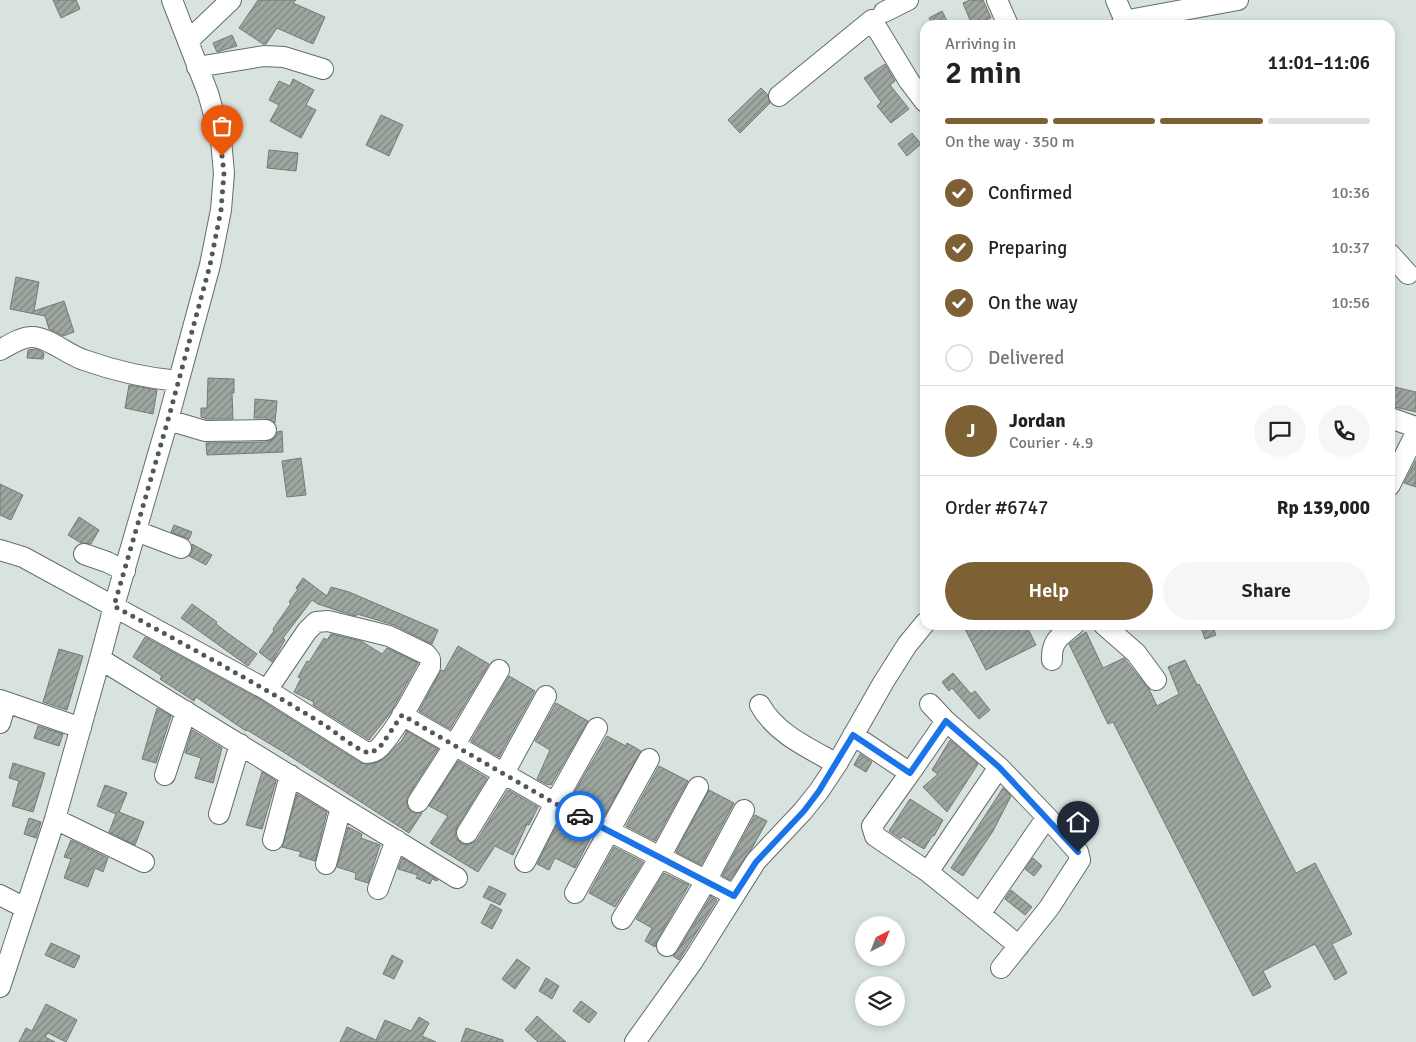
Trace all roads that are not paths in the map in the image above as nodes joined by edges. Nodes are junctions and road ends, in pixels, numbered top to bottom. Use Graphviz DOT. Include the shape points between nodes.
graph roads {
  1 [pos="172,0"];
  2 [pos="230,0"];
  3 [pos="908,0"];
  4 [pos="997,0"];
  5 [pos="1116,0"];
  6 [pos="1238,0"];
  7 [pos="1207,2"];
  8 [pos="884,12"];
  9 [pos="1006,20"];
  10 [pos="1122,20"];
  11 [pos="1151,20"];
  12 [pos="188,41"];
  13 [pos="197,67"];
  14 [pos="323,69"];
  15 [pos="920,95"];
  16 [pos="779,96"];
  17 [pos="1395,260"];
  18 [pos="1408,274"];
  19 [pos="0,350"];
  20 [pos="178,381"];
  21 [pos="168,420"];
  22 [pos="1395,420"];
  23 [pos="1416,427"];
  24 [pos="266,430"];
  25 [pos="1416,433"];
  26 [pos="1395,475"];
  27 [pos="136,532"];
  28 [pos="181,548"];
  29 [pos="0,550"];
  30 [pos="84,554"];
  31 [pos="125,571"];
  32 [pos="114,606"];
  33 [pos="920,629"];
  34 [pos="1068,630"];
  35 [pos="1110,630"];
  36 [pos="100,659"];
  37 [pos="1052,660"];
  38 [pos="499,670"];
  39 [pos="1156,680"];
  40 [pos="267,690"];
  41 [pos="546,696"];
  42 [pos="3,701"];
  43 [pos="930,704"];
  44 [pos="760,705"];
  45 [pos="186,711"];
  46 [pos="402,715"];
  47 [pos="946,721"];
  48 [pos="0,723"];
  49 [pos="81,728"];
  50 [pos="597,728"];
  51 [pos="853,735"];
  52 [pos="240,744"];
  53 [pos="454,746"];
  54 [pos="648,759"];
  55 [pos="837,764"];
  56 [pos="999,767"];
  57 [pos="504,773"];
  58 [pos="910,773"];
  59 [pos="166,775"];
  60 [pos="290,775"];
  61 [pos="698,787"];
  62 [pos="418,802"];
  63 [pos="554,803"];
  64 [pos="341,807"];
  65 [pos="744,810"];
  66 [pos="219,814"];
  67 [pos="1047,817"];
  68 [pos="54,819"];
  69 [pos="609,831"];
  70 [pos="467,833"];
  71 [pos="273,840"];
  72 [pos="396,840"];
  73 [pos="660,857"];
  74 [pos="144,862"];
  75 [pos="525,862"];
  76 [pos="326,864"];
  77 [pos="928,872"];
  78 [pos="457,878"];
  79 [pos="706,881"];
  80 [pos="378,889"];
  81 [pos="575,893"];
  82 [pos="0,895"];
  83 [pos="734,896"];
  84 [pos="24,908"];
  85 [pos="980,914"];
  86 [pos="622,919"];
  87 [pos="668,946"];
  88 [pos="1019,946"];
  89 [pos="1001,968"];
  90 [pos="0,987"];
  91 [pos="635,1042"];
  1 -- 12 [label="street"];
  2 -- 12 [label="street"];
  3 -- 8 [label="street"];
  4 -- 9 [label="street"];
  5 -- 10 [label="street"];
  6 -- 7 [label="street"];
  7 -- 11 [label="street"];
  12 -- 13 [label="street"];
  13 -- 14 [label="street" via="264,56"];
  13 -- 20 [label="street" via="221,140 224,173 221,210 210,265"];
  15 -- 16 [label="street" via="872,20"];
  17 -- 18 [label="street"];
  19 -- 20 [label="street" via="30,336 42,338 82,360 150,378"];
  20 -- 21 [label="street"];
  21 -- 24 [label="street" via="205,431"];
  21 -- 27 [label="street"];
  22 -- 23 [label="street"];
  25 -- 26 [label="street"];
  27 -- 28 [label="street"];
  27 -- 31 [label="street"];
  29 -- 32 [label="street" via="23,557"];
  30 -- 31 [label="street"];
  31 -- 32 [label="street"];
  32 -- 36 [label="street"];
  32 -- 40 [label="street"];
  33 -- 51 [label="street"];
  34 -- 37 [label="street" via="1055,642 1051,650"];
  35 -- 39 [label="street" via="1136,653"];
  36 -- 45 [label="street"];
  36 -- 49 [label="street"];
  38 -- 53 [label="street"];
  40 -- 46 [label="street" via="367,753 380,747"];
  40 -- 46 [label="street" via="311,626 328,621 389,636 429,657 430,667"];
  41 -- 57 [label="street"];
  42 -- 48 [label="street"];
  42 -- 49 [label="street"];
  43 -- 47 [label="street"];
  44 -- 55 [label="street" via="785,733"];
  45 -- 52 [label="street"];
  45 -- 59 [label="street"];
  46 -- 53 [label="street"];
  47 -- 56 [label="street"];
  47 -- 58 [label="street"];
  49 -- 68 [label="street"];
  50 -- 63 [label="street"];
  51 -- 55 [label="street"];
  51 -- 58 [label="street"];
  52 -- 60 [label="street"];
  52 -- 66 [label="street"];
  53 -- 57 [label="street"];
  53 -- 62 [label="street"];
  54 -- 69 [label="street"];
  55 -- 83 [label="street" via="804,811 756,862"];
  56 -- 67 [label="street"];
  56 -- 77 [label="street"];
  57 -- 63 [label="street"];
  57 -- 70 [label="street"];
  58 -- 77 [label="street" via="872,826 873,832"];
  60 -- 64 [label="street"];
  60 -- 71 [label="street"];
  61 -- 73 [label="street"];
  63 -- 69 [label="street"];
  63 -- 75 [label="street"];
  64 -- 72 [label="street"];
  64 -- 76 [label="street"];
  65 -- 79 [label="street"];
  67 -- 85 [label="street"];
  67 -- 88 [label="street" via="1078,852 1080,860"];
  68 -- 74 [label="street"];
  68 -- 84 [label="street"];
  69 -- 73 [label="street"];
  69 -- 81 [label="street"];
  72 -- 78 [label="street"];
  72 -- 80 [label="street"];
  73 -- 79 [label="street"];
  73 -- 86 [label="street"];
  77 -- 85 [label="street"];
  79 -- 83 [label="street"];
  79 -- 87 [label="street"];
  82 -- 84 [label="street"];
  83 -- 91 [label="street" via="693,961"];
  84 -- 90 [label="street"];
  85 -- 88 [label="street"];
  88 -- 89 [label="street"];
}
